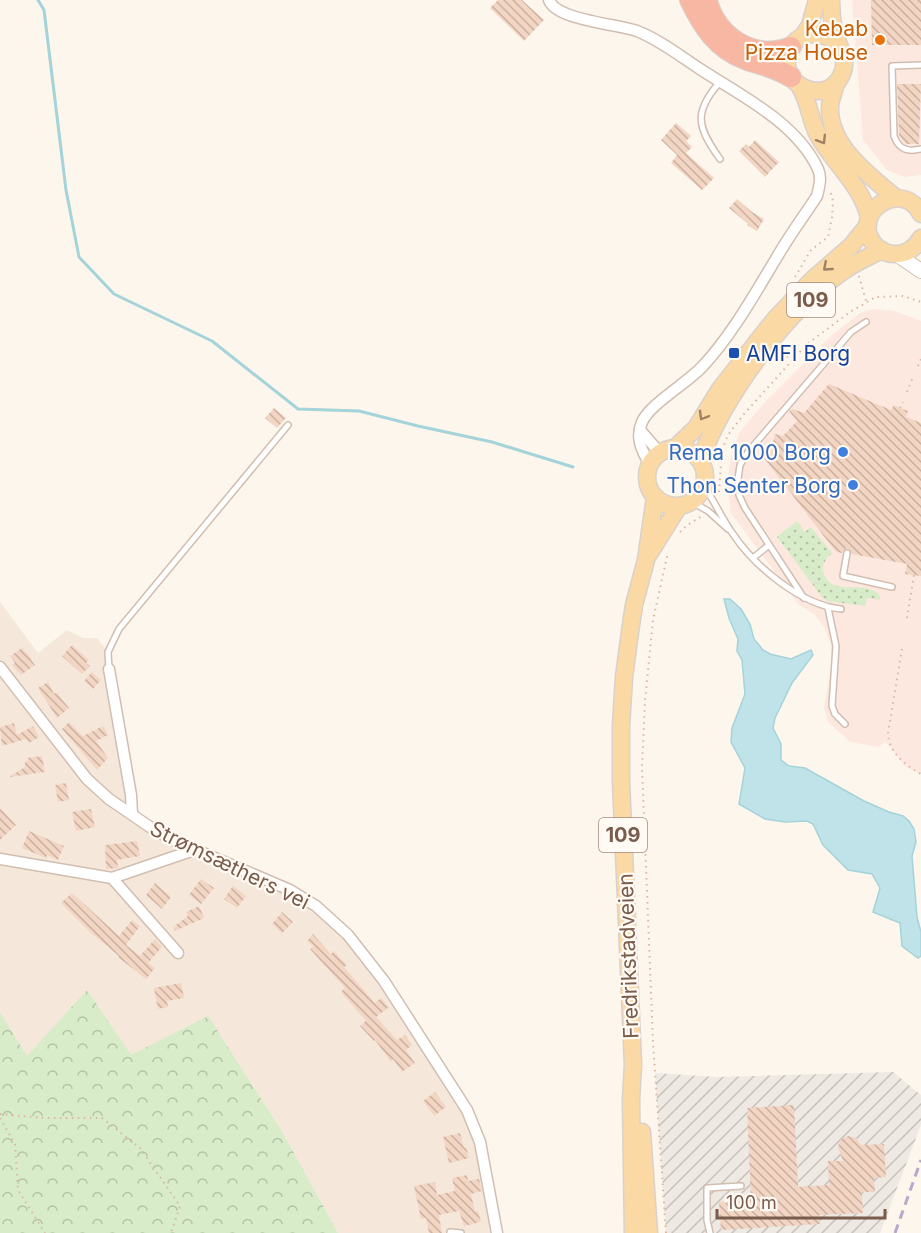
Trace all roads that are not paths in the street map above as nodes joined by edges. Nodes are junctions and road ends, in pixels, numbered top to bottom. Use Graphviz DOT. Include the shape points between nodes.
graph roads {
  1 [pos="549,0"];
  2 [pos="690,0"];
  3 [pos="707,0"];
  4 [pos="817,0"];
  5 [pos="831,0"];
  6 [pos="797,42"];
  7 [pos="837,43"];
  8 [pos="921,65"];
  9 [pos="720,82"];
  10 [pos="795,82"];
  11 [pos="836,83"];
  12 [pos="921,149"];
  13 [pos="720,159"];
  14 [pos="921,194"];
  15 [pos="899,199"];
  16 [pos="921,214"];
  17 [pos="869,222"];
  18 [pos="921,238"];
  19 [pos="889,252"];
  20 [pos="921,271"];
  21 [pos="866,322"];
  22 [pos="288,425"];
  23 [pos="662,455"];
  24 [pos="700,460"];
  25 [pos="704,486"];
  26 [pos="655,497"];
  27 [pos="685,504"];
  28 [pos="731,532"];
  29 [pos="769,545"];
  30 [pos="847,553"];
  31 [pos="753,558"];
  32 [pos="646,560"];
  33 [pos="892,587"];
  34 [pos="804,598"];
  35 [pos="828,608"];
  36 [pos="841,609"];
  37 [pos="109,669"];
  38 [pos="2,674"];
  39 [pos="844,724"];
  40 [pos="132,814"];
  41 [pos="194,850"];
  42 [pos="0,859"];
  43 [pos="112,878"];
  44 [pos="178,953"];
  45 [pos="633,1065"];
  46 [pos="741,1186"];
  47 [pos="450,1232"];
  48 [pos="461,1233"];
  49 [pos="498,1233"];
  50 [pos="633,1233"];
  51 [pos="649,1233"];
  52 [pos="710,1233"];
  1 -- 9 [label="street" via="567,15 640,32"];
  2 -- 10 [label="highway" via="704,27 722,47 774,68"];
  3 -- 6 [label="highway" via="718,24 740,45 760,51 783,50"];
  4 -- 6 [label="main road" via="810,25"];
  5 -- 7 [label="main road"];
  6 -- 7 [label="main road" via="812,33"];
  6 -- 10 [label="main road" via="786,63"];
  7 -- 11 [label="main road" via="845,63"];
  8 -- 12 [label="lane" via="892,66 894,136 906,150"];
  9 -- 13 [label="lane" via="709,94 700,119"];
  9 -- 23 [label="street" via="770,114 795,138 819,171 820,181 817,196 729,334 703,366 652,407 641,423 640,430"];
  10 -- 11 [label="main road" via="809,91"];
  10 -- 17 [label="main road, one-way" via="804,94 819,136 866,205"];
  11 -- 15 [label="main road" via="830,108 840,140 872,179"];
  14 -- 15 [label="main road, 109"];
  15 -- 16 [label="main road" via="914,204"];
  15 -- 17 [label="main road, 109" via="879,204"];
  17 -- 19 [label="main road" via="871,240"];
  17 -- 23 [label="main road, 109, one-way" via="851,246 800,292 753,344 696,428"];
  18 -- 19 [label="main road, 109" via="911,250"];
  19 -- 20 [label="street"];
  19 -- 24 [label="main road, 109" via="841,272 782,330 732,395"];
  21 -- 29 [label="lane" via="851,332 762,433 740,465 739,495"];
  22 -- 37 [label="lane" via="119,629 108,652"];
  23 -- 24 [label="main road" via="684,449"];
  23 -- 26 [label="main road, 109" via="647,482"];
  24 -- 25 [label="main road"];
  25 -- 27 [label="main road, 109" via="699,495"];
  25 -- 28 [label="lane"];
  26 -- 27 [label="main road" via="670,506"];
  26 -- 32 [label="main road, Fredrikstadveien / 109"];
  27 -- 28 [label="lane" via="708,510"];
  27 -- 32 [label="main road, Fredrikstadveien / 109"];
  28 -- 31 [label="lane"];
  29 -- 31 [label="lane"];
  29 -- 34 [label="lane"];
  30 -- 33 [label="lane" via="843,576"];
  31 -- 34 [label="lane"];
  32 -- 45 [label="main road, Fredrikstadveien / 109" via="630,632 621,726"];
  34 -- 35 [label="lane"];
  35 -- 36 [label="lane"];
  35 -- 39 [label="lane" via="836,646 832,706"];
  37 -- 40 [label="street"];
  38 -- 40 [label="street, Strømsæthers vei" via="87,779"];
  40 -- 41 [label="street, Strømsæthers vei"];
  41 -- 43 [label="street"];
  41 -- 49 [label="street, Strømsæthers vei" via="290,890 331,918 366,956 467,1110 480,1142"];
  42 -- 43 [label="street"];
  43 -- 44 [label="street"];
  45 -- 50 [label="main road, Fredrikstadveien / 109"];
  45 -- 51 [label="main road, Fredrikstadveien / 109" via="640,1097"];
  46 -- 52 [label="lane" via="706,1188"];
  47 -- 48 [label="lane"];
}
